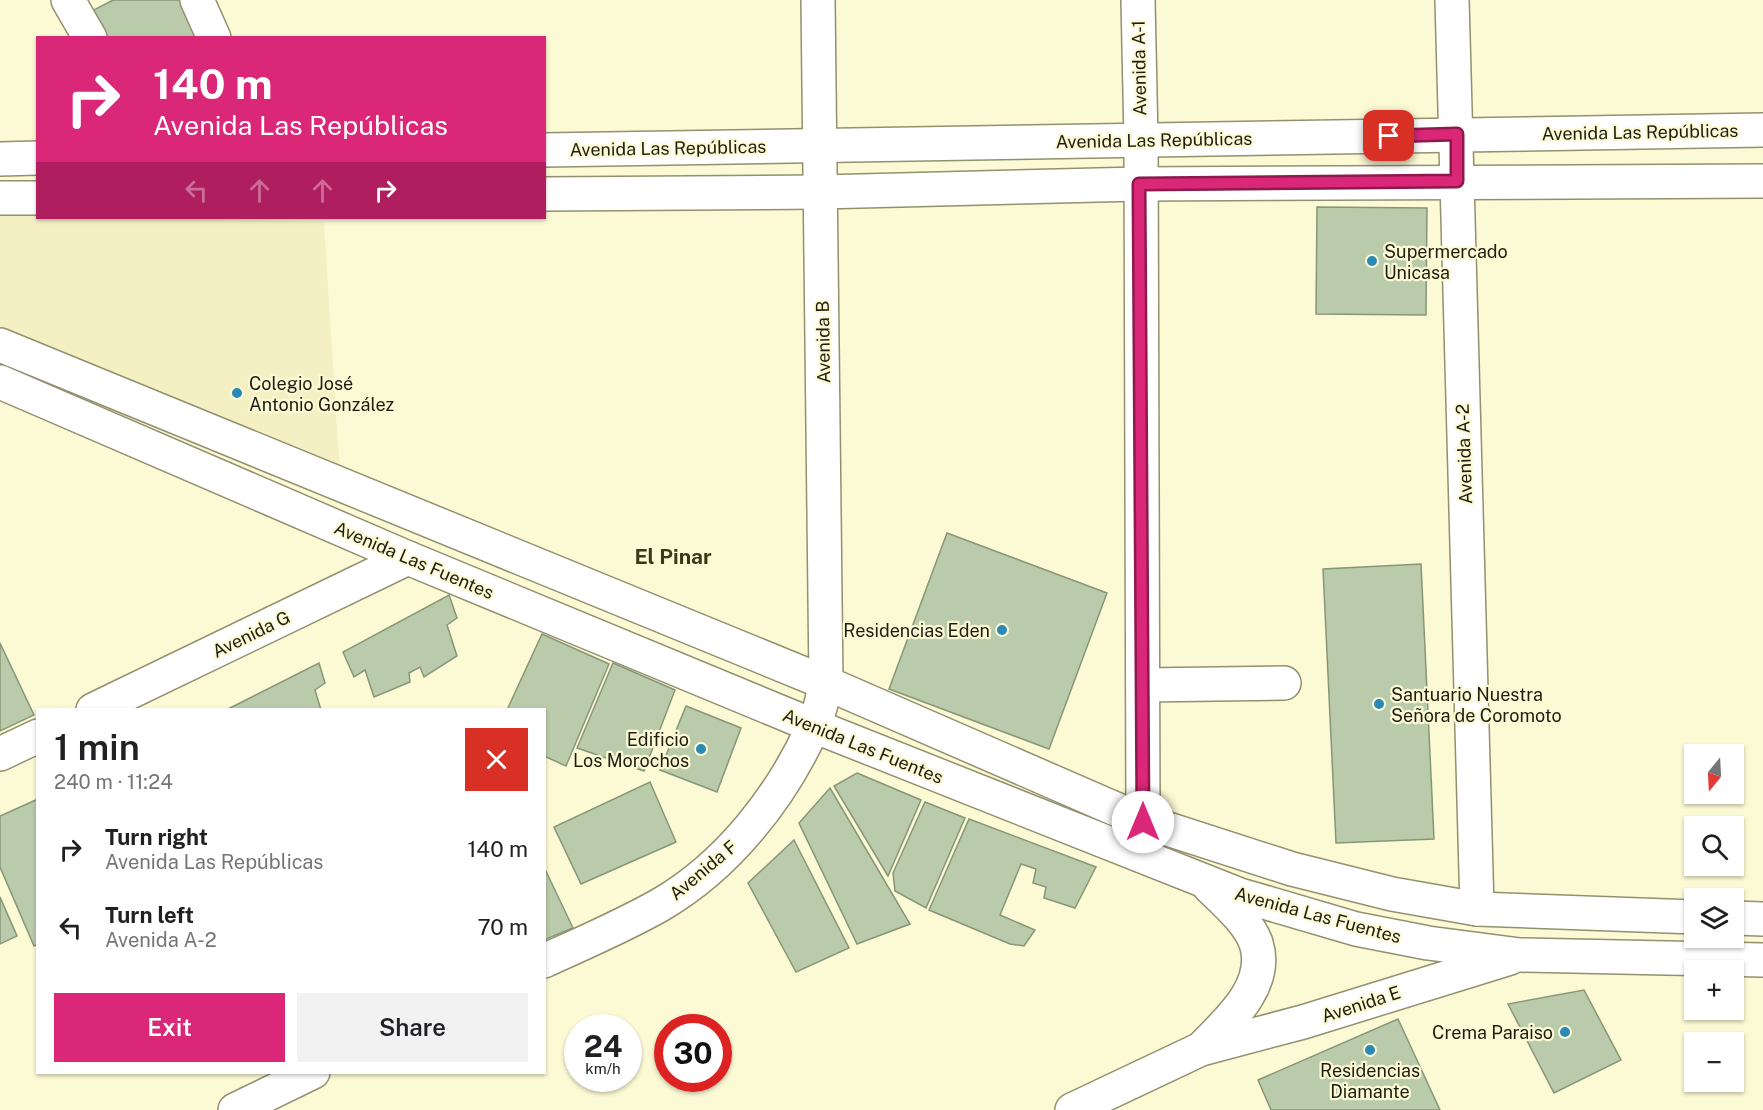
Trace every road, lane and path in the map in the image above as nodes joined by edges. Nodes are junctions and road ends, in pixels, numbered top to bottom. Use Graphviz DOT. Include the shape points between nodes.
graph roads {
  1 [pos="68,0"];
  2 [pos="196,0"];
  3 [pos="818,0"];
  4 [pos="1138,0"];
  5 [pos="1452,0"];
  6 [pos="89,36"];
  7 [pos="213,36"];
  8 [pos="1763,130"];
  9 [pos="1457,134"];
  10 [pos="1141,140"];
  11 [pos="820,146"];
  12 [pos="546,150"];
  13 [pos="36,158"];
  14 [pos="0,159"];
  15 [pos="1457,181"];
  16 [pos="1763,181"];
  17 [pos="1139,184"];
  18 [pos="821,192"];
  19 [pos="546,194"];
  20 [pos="0,198"];
  21 [pos="36,198"];
  22 [pos="0,345"];
  23 [pos="0,382"];
  24 [pos="426,518"];
  25 [pos="408,558"];
  26 [pos="826,683"];
  27 [pos="1284,683"];
  28 [pos="1143,685"];
  29 [pos="97,708"];
  30 [pos="814,726"];
  31 [pos="36,737"];
  32 [pos="0,754"];
  33 [pos="1143,822"];
  34 [pos="1132,855"];
  35 [pos="1206,882"];
  36 [pos="1477,909"];
  37 [pos="1684,917"];
  38 [pos="1744,918"];
  39 [pos="1763,919"];
  40 [pos="1520,955"];
  41 [pos="546,960"];
  42 [pos="1763,960"];
  43 [pos="1201,1049"];
  44 [pos="309,1074"];
  45 [pos="236,1110"];
  46 [pos="1072,1110"];
  1 -- 6 [label="street"];
  2 -- 7 [label="street"];
  3 -- 11 [label="street, Avenida B"];
  4 -- 10 [label="street, Avenida A-1"];
  5 -- 9 [label="street, Avenida A-2"];
  8 -- 9 [label="street, Avenida Las Repúblicas"];
  9 -- 10 [label="street, Avenida Las Repúblicas"];
  9 -- 15 [label="street, Avenida A-2"];
  10 -- 11 [label="street, Avenida Las Repúblicas"];
  10 -- 17 [label="street, Avenida A-1"];
  11 -- 12 [label="street, Avenida Las Repúblicas"];
  11 -- 18 [label="street, Avenida B"];
  13 -- 14 [label="street"];
  15 -- 16 [label="street"];
  15 -- 17 [label="street"];
  15 -- 36 [label="street, Avenida A-2"];
  17 -- 18 [label="street"];
  17 -- 28 [label="street, Avenida A-1"];
  18 -- 19 [label="street"];
  18 -- 26 [label="street, Avenida B"];
  20 -- 21 [label="street"];
  22 -- 24 [label="street"];
  23 -- 25 [label="street, Avenida Las Fuentes"];
  24 -- 25 [label="street"];
  24 -- 26 [label="street"];
  25 -- 29 [label="street, Avenida G"];
  25 -- 30 [label="street, Avenida Las Fuentes"];
  26 -- 30 [label="street, Avenida B"];
  26 -- 33 [label="street"];
  27 -- 28 [label="street"];
  28 -- 33 [label="street, Avenida A-1"];
  30 -- 34 [label="street, Avenida Las Fuentes"];
  30 -- 41 [label="street, Avenida F" via="784,778 726,855 660,905"];
  31 -- 32 [label="street"];
  33 -- 34 [label="street, Avenida A-1"];
  33 -- 36 [label="street" via="1292,869 1392,894"];
  34 -- 35 [label="street, Avenida Las Fuentes"];
  35 -- 40 [label="street, Avenida Las Fuentes" via="1356,929 1428,944"];
  35 -- 43 [label="street, Avenida E" via="1239,917 1256,943 1257,970 1238,1011"];
  36 -- 37 [label="street"];
  38 -- 39 [label="street"];
  40 -- 42 [label="street, Avenida Las Fuentes"];
  40 -- 43 [label="street, Avenida E"];
  43 -- 46 [label="street, Avenida E"];
  44 -- 45 [label="street"];
}
